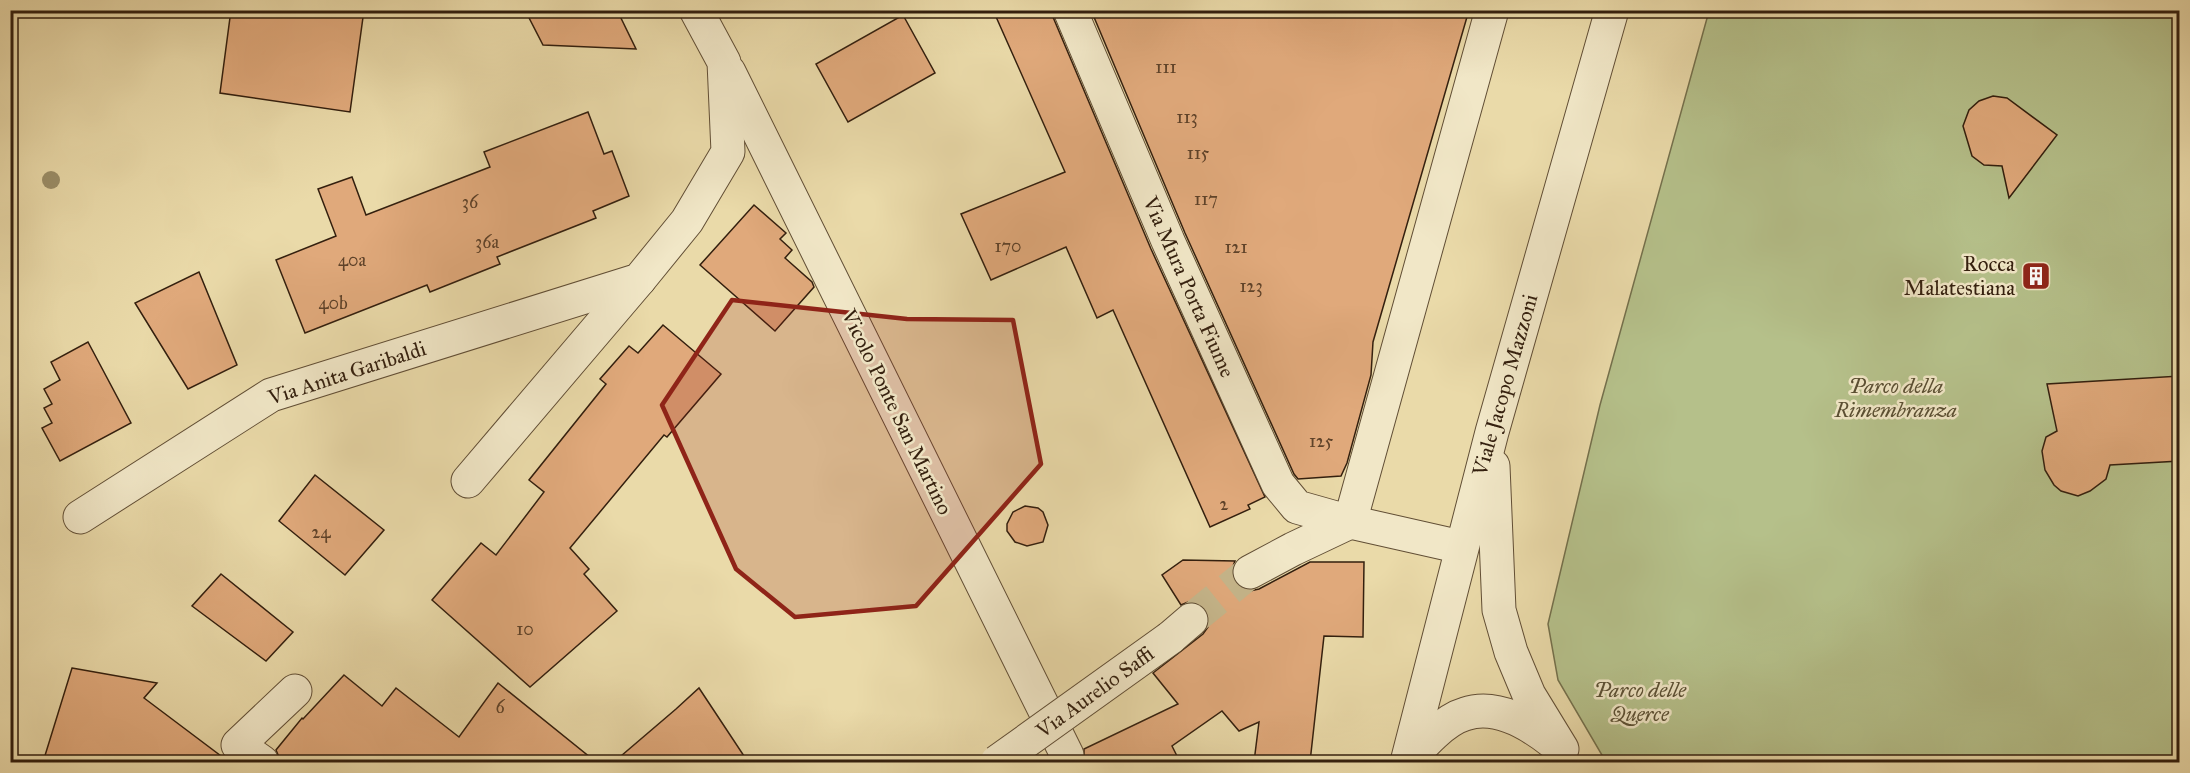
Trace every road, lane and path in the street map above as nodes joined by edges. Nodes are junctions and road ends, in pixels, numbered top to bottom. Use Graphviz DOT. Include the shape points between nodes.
graph roads {
  1 [pos="696,10"];
  2 [pos="1070,10"];
  3 [pos="1492,10"];
  4 [pos="1612,10"];
  5 [pos="724,62"];
  6 [pos="639,280"];
  7 [pos="1492,432"];
  8 [pos="468,481"];
  9 [pos="80,517"];
  10 [pos="1350,522"];
  11 [pos="1461,547"];
  12 [pos="1250,572"];
  13 [pos="1180,629"];
  14 [pos="295,691"];
  15 [pos="1566,756"];
  16 [pos="1067,760"];
  17 [pos="262,762"];
  18 [pos="997,762"];
  19 [pos="1408,762"];
  1 -- 5 [label="street"];
  2 -- 10 [label="street, Via Mura Porta Fiume" via="1168,241 1278,484 1297,507"];
  3 -- 10 [label="street"];
  4 -- 7 [label="street, Viale Jacopo Mazzoni"];
  5 -- 6 [label="street" via="728,152 687,221"];
  5 -- 16 [label="street, Vicolo Ponte San Martino"];
  6 -- 8 [label="street"];
  6 -- 9 [label="street, Via Anita Garibaldi" via="271,395"];
  7 -- 11 [label="street, Viale Jacopo Mazzoni"];
  7 -- 15 [label="street" via="1499,610 1529,695"];
  10 -- 11 [label="street"];
  10 -- 12 [label="street"];
  11 -- 19 [label="street, Viale Jacopo Mazzoni"];
  13 -- 18 [label="street, Via Aurelio Saffi, bridge"];
  14 -- 17 [label="street" via="238,745"];
  15 -- 19 [label="street" via="1537,730 1515,718 1488,712 1466,713 1432,736"];
}
